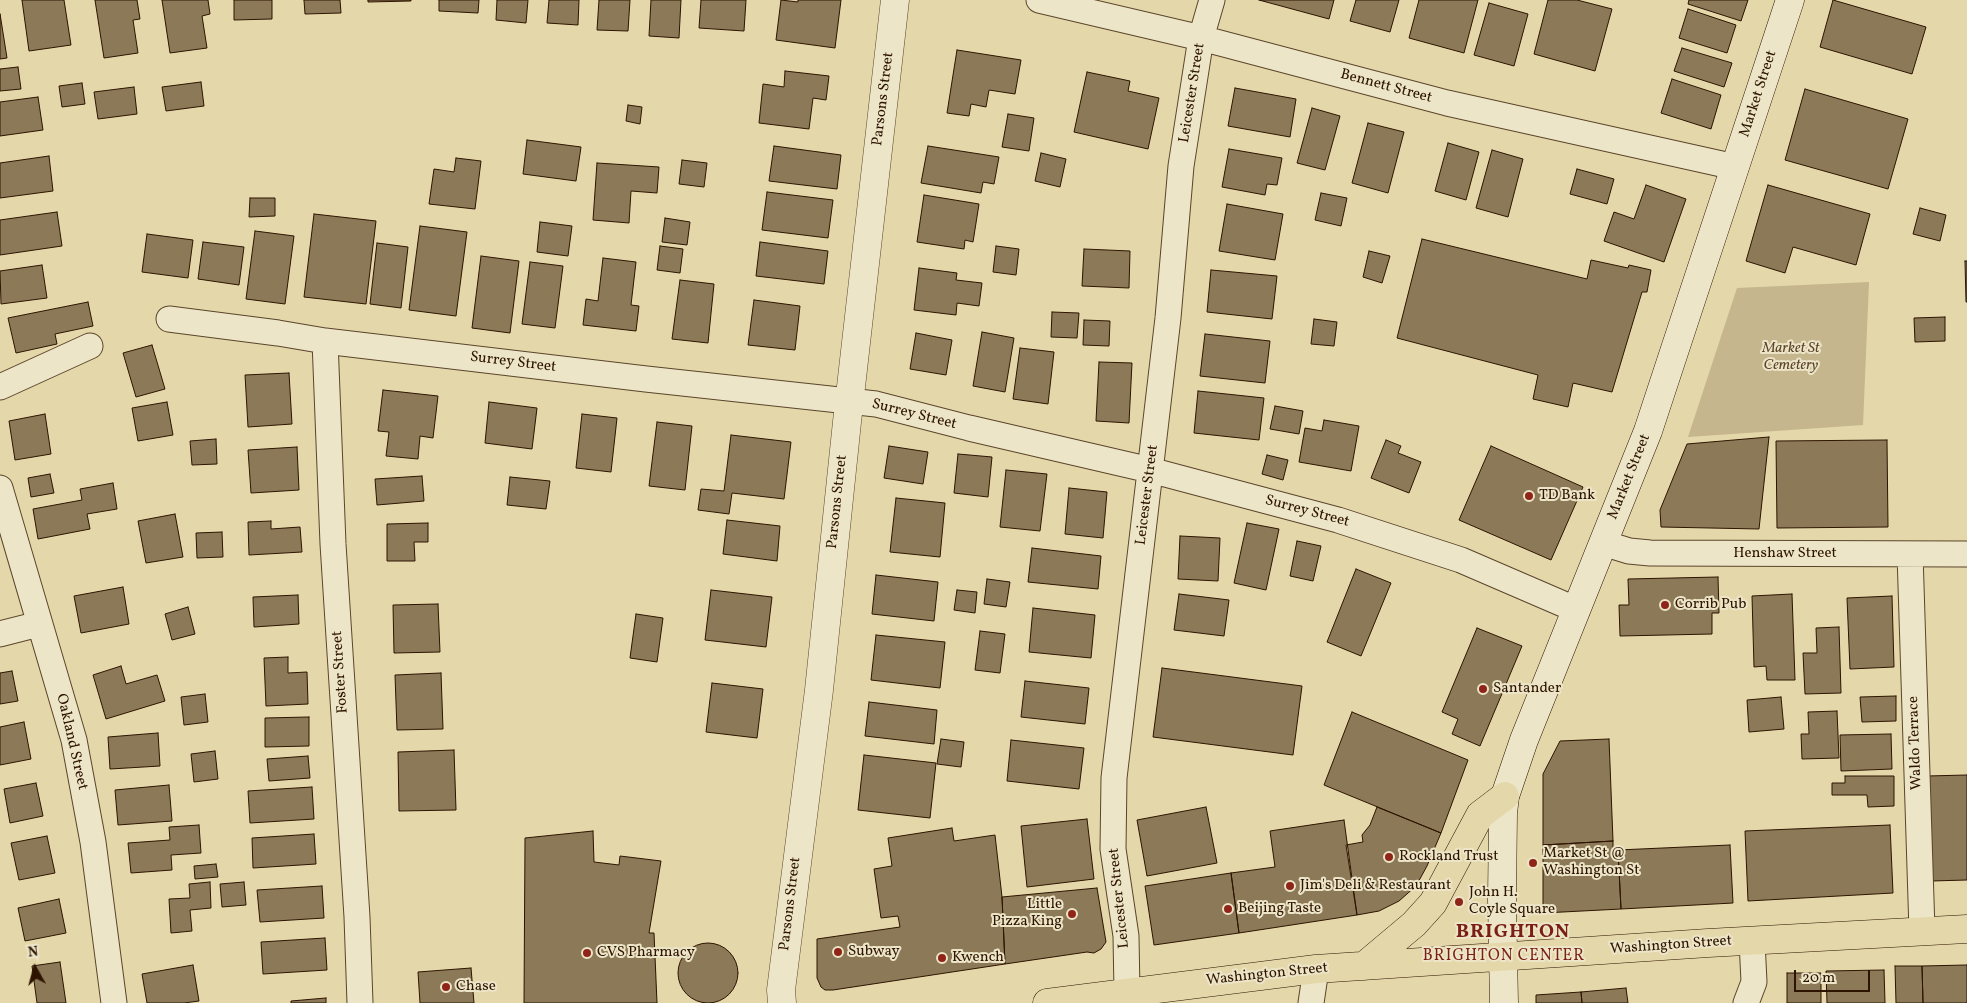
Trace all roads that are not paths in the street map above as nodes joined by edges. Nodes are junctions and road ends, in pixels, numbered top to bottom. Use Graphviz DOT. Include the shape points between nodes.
graph roads {
  1 [pos="894,0"];
  2 [pos="1039,0"];
  3 [pos="1212,0"];
  4 [pos="1790,0"];
  5 [pos="1201,38"];
  6 [pos="1735,167"];
  7 [pos="169,319"];
  8 [pos="325,341"];
  9 [pos="90,346"];
  10 [pos="0,387"];
  11 [pos="850,402"];
  12 [pos="1150,470"];
  13 [pos="0,488"];
  14 [pos="1604,543"];
  15 [pos="1910,554"];
  16 [pos="1967,554"];
  17 [pos="1577,610"];
  18 [pos="39,624"];
  19 [pos="0,634"];
  20 [pos="1505,796"];
  21 [pos="1967,928"];
  22 [pos="1922,931"];
  23 [pos="1752,940"];
  24 [pos="1502,957"];
  25 [pos="1364,966"];
  26 [pos="1316,969"];
  27 [pos="1127,992"];
  28 [pos="1192,993"];
  29 [pos="1085,1000"];
  30 [pos="114,1003"];
  31 [pos="360,1003"];
  32 [pos="782,1003"];
  33 [pos="1047,1003"];
  34 [pos="1311,1003"];
  35 [pos="1504,1003"];
  36 [pos="1746,1003"];
  1 -- 11 [label="main road, Parsons Street"];
  2 -- 5 [label="street, Bennett Street"];
  3 -- 5 [label="street, Leicester Street"];
  4 -- 6 [label="main road, Market Street"];
  5 -- 6 [label="street, Bennett Street" via="1447,103"];
  5 -- 12 [label="street, Leicester Street" via="1181,166"];
  6 -- 14 [label="main road, Market Street" via="1648,431"];
  7 -- 8 [label="street, Surrey Street"];
  8 -- 11 [label="street, Surrey Street"];
  8 -- 31 [label="street, Foster Street" via="333,544 358,926"];
  9 -- 10 [label="street"];
  11 -- 12 [label="street, Surrey Street" via="876,404"];
  11 -- 32 [label="main road, Parsons Street" via="820,690 781,990"];
  12 -- 17 [label="street, Surrey Street" via="1338,520 1444,554"];
  12 -- 27 [label="street, Leicester Street" via="1114,778 1113,849 1126,936"];
  13 -- 18 [label="street, Oakland Street"];
  14 -- 15 [label="street, Henshaw Street" via="1629,551 1650,553"];
  14 -- 17 [label="main road, Market Street"];
  15 -- 16 [label="street, Henshaw Street"];
  15 -- 22 [label="street, Waldo Terrace"];
  17 -- 20 [label="main road, Market Street"];
  18 -- 19 [label="street"];
  18 -- 30 [label="street, Oakland Street" via="74,740 93,842"];
  20 -- 24 [label="main road, Market Street"];
  20 -- 25 [label="main road" via="1477,819 1433,903 1414,924"];
  21 -- 22 [label="main road, Washington Street"];
  22 -- 23 [label="main road, Washington Street"];
  23 -- 24 [label="main road, Washington Street"];
  23 -- 36 [label="street" via="1754,982"];
  24 -- 25 [label="main road, Washington Street"];
  24 -- 35 [label="main road, Market Street"];
  25 -- 26 [label="main road, Washington Street"];
  26 -- 28 [label="main road, Washington Street"];
  26 -- 34 [label="street"];
  27 -- 28 [label="main road, Washington Street"];
  27 -- 29 [label="main road, Washington Street"];
  29 -- 33 [label="main road, Washington Street"];
}
